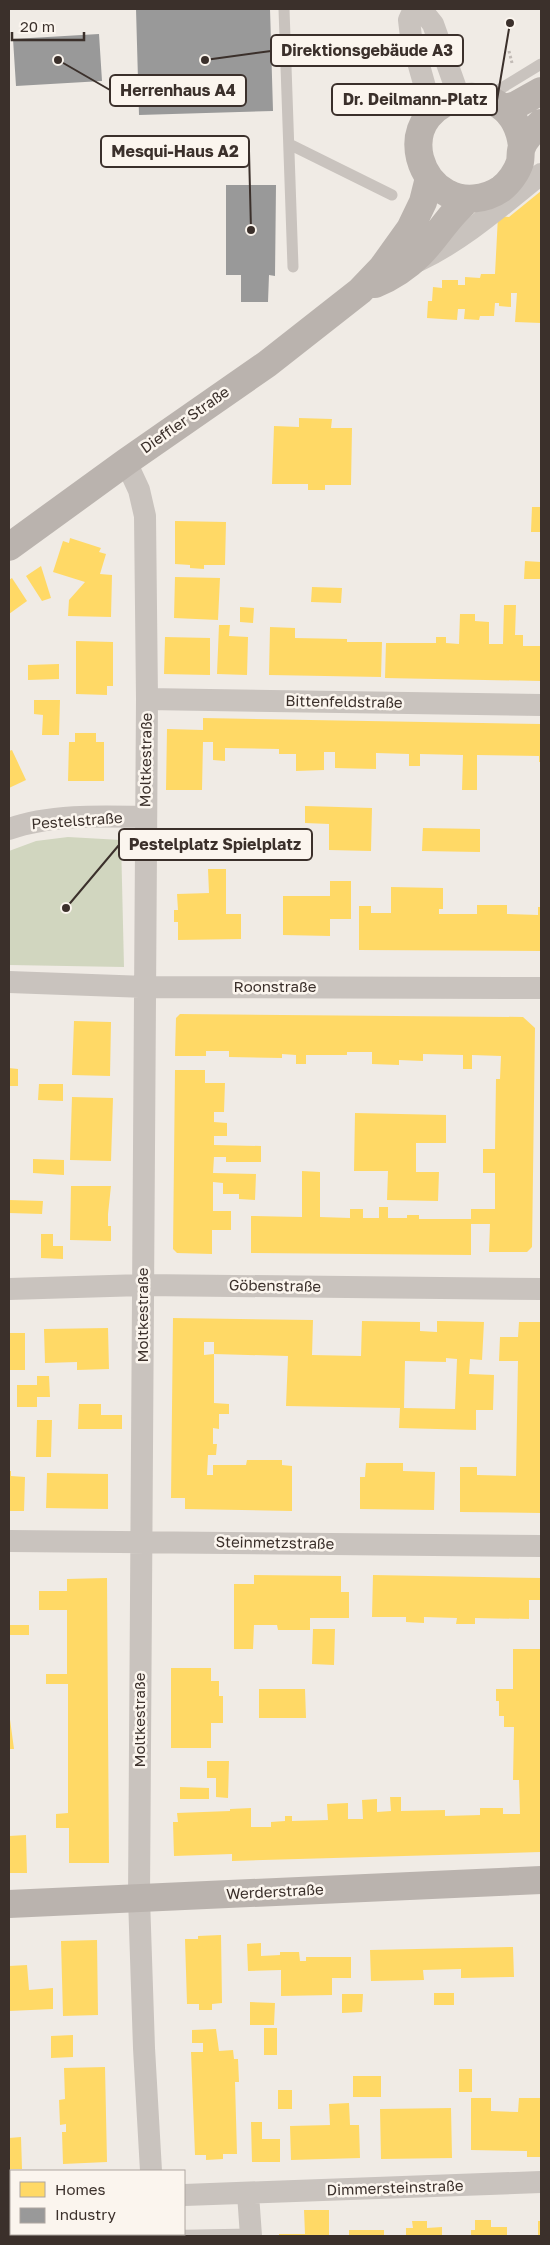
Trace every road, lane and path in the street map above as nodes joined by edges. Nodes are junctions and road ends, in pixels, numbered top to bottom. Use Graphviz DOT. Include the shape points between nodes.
graph roads {
  1 [pos="284,9"];
  2 [pos="414,9"];
  3 [pos="421,9"];
  4 [pos="541,64"];
  5 [pos="541,91"];
  6 [pos="483,101"];
  7 [pos="432,112"];
  8 [pos="541,123"];
  9 [pos="289,144"];
  10 [pos="522,146"];
  11 [pos="541,174"];
  12 [pos="429,178"];
  13 [pos="392,195"];
  14 [pos="469,199"];
  15 [pos="293,267"];
  16 [pos="406,267"];
  17 [pos="360,291"];
  18 [pos="126,462"];
  19 [pos="9,547"];
  20 [pos="147,699"];
  21 [pos="541,705"];
  22 [pos="146,817"];
  23 [pos="9,829"];
  24 [pos="9,982"];
  25 [pos="146,987"];
  26 [pos="541,988"];
  27 [pos="143,1285"];
  28 [pos="9,1289"];
  29 [pos="541,1289"];
  30 [pos="9,1541"];
  31 [pos="142,1541"];
  32 [pos="541,1546"];
  33 [pos="541,1880"];
  34 [pos="139,1898"];
  35 [pos="9,1904"];
  36 [pos="151,2170"];
  37 [pos="541,2182"];
  38 [pos="248,2194"];
  39 [pos="185,2195"];
  40 [pos="251,2235"];
  41 [pos="144,2236"];
  1 -- 9 [label="lane"];
  2 -- 7 [label="street" via="409,20 411,37"];
  3 -- 6 [label="street"];
  4 -- 6 [label="lane"];
  5 -- 6 [label="main road" via="516,105"];
  6 -- 7 [label="main road" via="445,103"];
  6 -- 10 [label="main road" via="517,125"];
  7 -- 12 [label="main road" via="424,124 419,152"];
  8 -- 10 [label="main road"];
  9 -- 13 [label="lane"];
  9 -- 15 [label="lane"];
  10 -- 14 [label="main road" via="513,178 486,197"];
  11 -- 16 [label="street, Dieffler Straße" via="437,252"];
  12 -- 14 [label="main road" via="451,195"];
  12 -- 17 [label="main road, Dieffler Straße" via="423,202 410,229 382,268"];
  14 -- 16 [label="main road, Dieffler Straße" via="454,210"];
  16 -- 17 [label="main road, Dieffler Straße"];
  17 -- 18 [label="main road, Dieffler Straße" via="267,364"];
  18 -- 19 [label="main road, Dieffler Straße"];
  18 -- 20 [label="street, Moltkestraße" via="140,490 145,516"];
  20 -- 21 [label="street, Bittenfeldstraße"];
  20 -- 22 [label="street, Moltkestraße"];
  22 -- 23 [label="street, Pestelstraße" via="66,819"];
  22 -- 25 [label="street, Moltkestraße"];
  24 -- 25 [label="street, Roonstraße"];
  25 -- 26 [label="street, Roonstraße"];
  25 -- 27 [label="street, Moltkestraße"];
  27 -- 28 [label="street, Göbenstraße"];
  27 -- 29 [label="street, Göbenstraße"];
  27 -- 31 [label="street, Moltkestraße"];
  30 -- 31 [label="street, Steinmetzstraße"];
  31 -- 32 [label="street, Steinmetzstraße"];
  31 -- 34 [label="street, Moltkestraße"];
  33 -- 34 [label="main road, Werderstraße"];
  34 -- 35 [label="main road, Werderstraße"];
  34 -- 36 [label="street, Moltkestraße"];
  37 -- 38 [label="street, Dimmersteinstraße"];
  38 -- 39 [label="street, Dimmersteinstraße"];
  38 -- 40 [label="street"];
  40 -- 41 [label="lane"];
}
